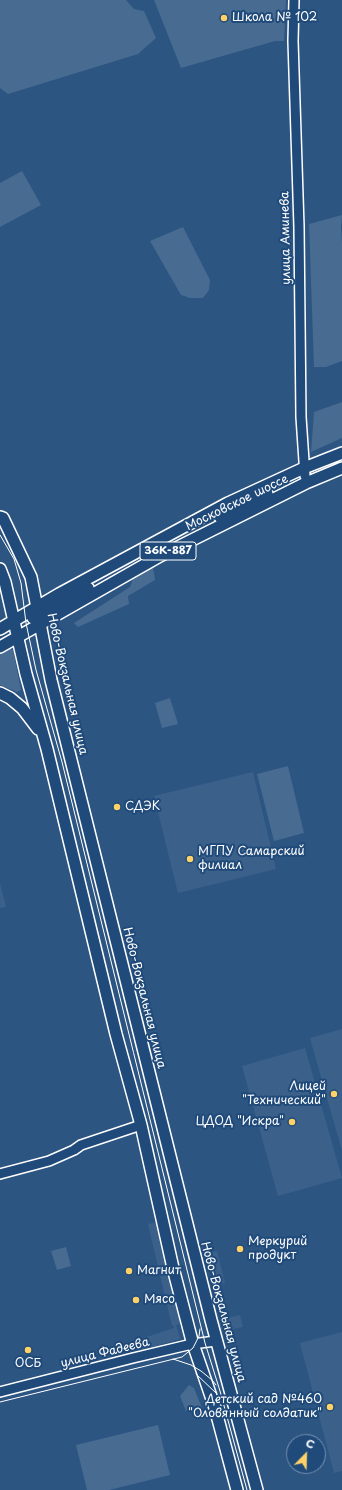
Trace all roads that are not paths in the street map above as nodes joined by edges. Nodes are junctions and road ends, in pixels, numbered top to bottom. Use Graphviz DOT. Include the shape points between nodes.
graph roads {
  1 [pos="294,0"];
  2 [pos="342,453"];
  3 [pos="342,461"];
  4 [pos="342,468"];
  5 [pos="304,472"];
  6 [pos="0,517"];
  7 [pos="0,569"];
  8 [pos="38,615"];
  9 [pos="16,628"];
  10 [pos="0,629"];
  11 [pos="0,638"];
  12 [pos="0,647"];
  13 [pos="0,693"];
  14 [pos="42,734"];
  15 [pos="141,1125"];
  16 [pos="0,1174"];
  17 [pos="216,1341"];
  18 [pos="192,1344"];
  19 [pos="0,1392"];
  20 [pos="237,1490"];
  21 [pos="257,1490"];
  1 -- 5 [label="street, улица Аминева" via="300,378"];
  2 -- 5 [label="main road, Московское шоссе / 36К-887"];
  3 -- 5 [label="main road, Московское шоссе / 36К-887"];
  4 -- 8 [label="main road, Московское шоссе / 36К-887" via="306,483"];
  5 -- 8 [label="main road, Московское шоссе / 36К-887"];
  6 -- 8 [label="main road, Ново-Вокзальная улица" via="3,518 32,576"];
  7 -- 9 [label="main road"];
  8 -- 9 [label="main road, Московское шоссе / 36К-887"];
  8 -- 17 [label="main road, Ново-Вокзальная улица" via="51,680"];
  9 -- 10 [label="main road, Московское шоссе / 36К-887"];
  9 -- 11 [label="main road, Московское шоссе / 36К-887"];
  9 -- 12 [label="main road, Московское шоссе / 36К-887"];
  9 -- 14 [label="main road"];
  13 -- 14 [label="main road" via="22,708"];
  14 -- 15 [label="main road"];
  15 -- 16 [label="street" via="81,1145 49,1162"];
  15 -- 18 [label="main road"];
  17 -- 18 [label="street, улица Фадеева"];
  17 -- 21 [label="main road, Ново-Вокзальная улица"];
  18 -- 19 [label="street, улица Фадеева"];
  18 -- 20 [label="main road" via="215,1408"];
}
